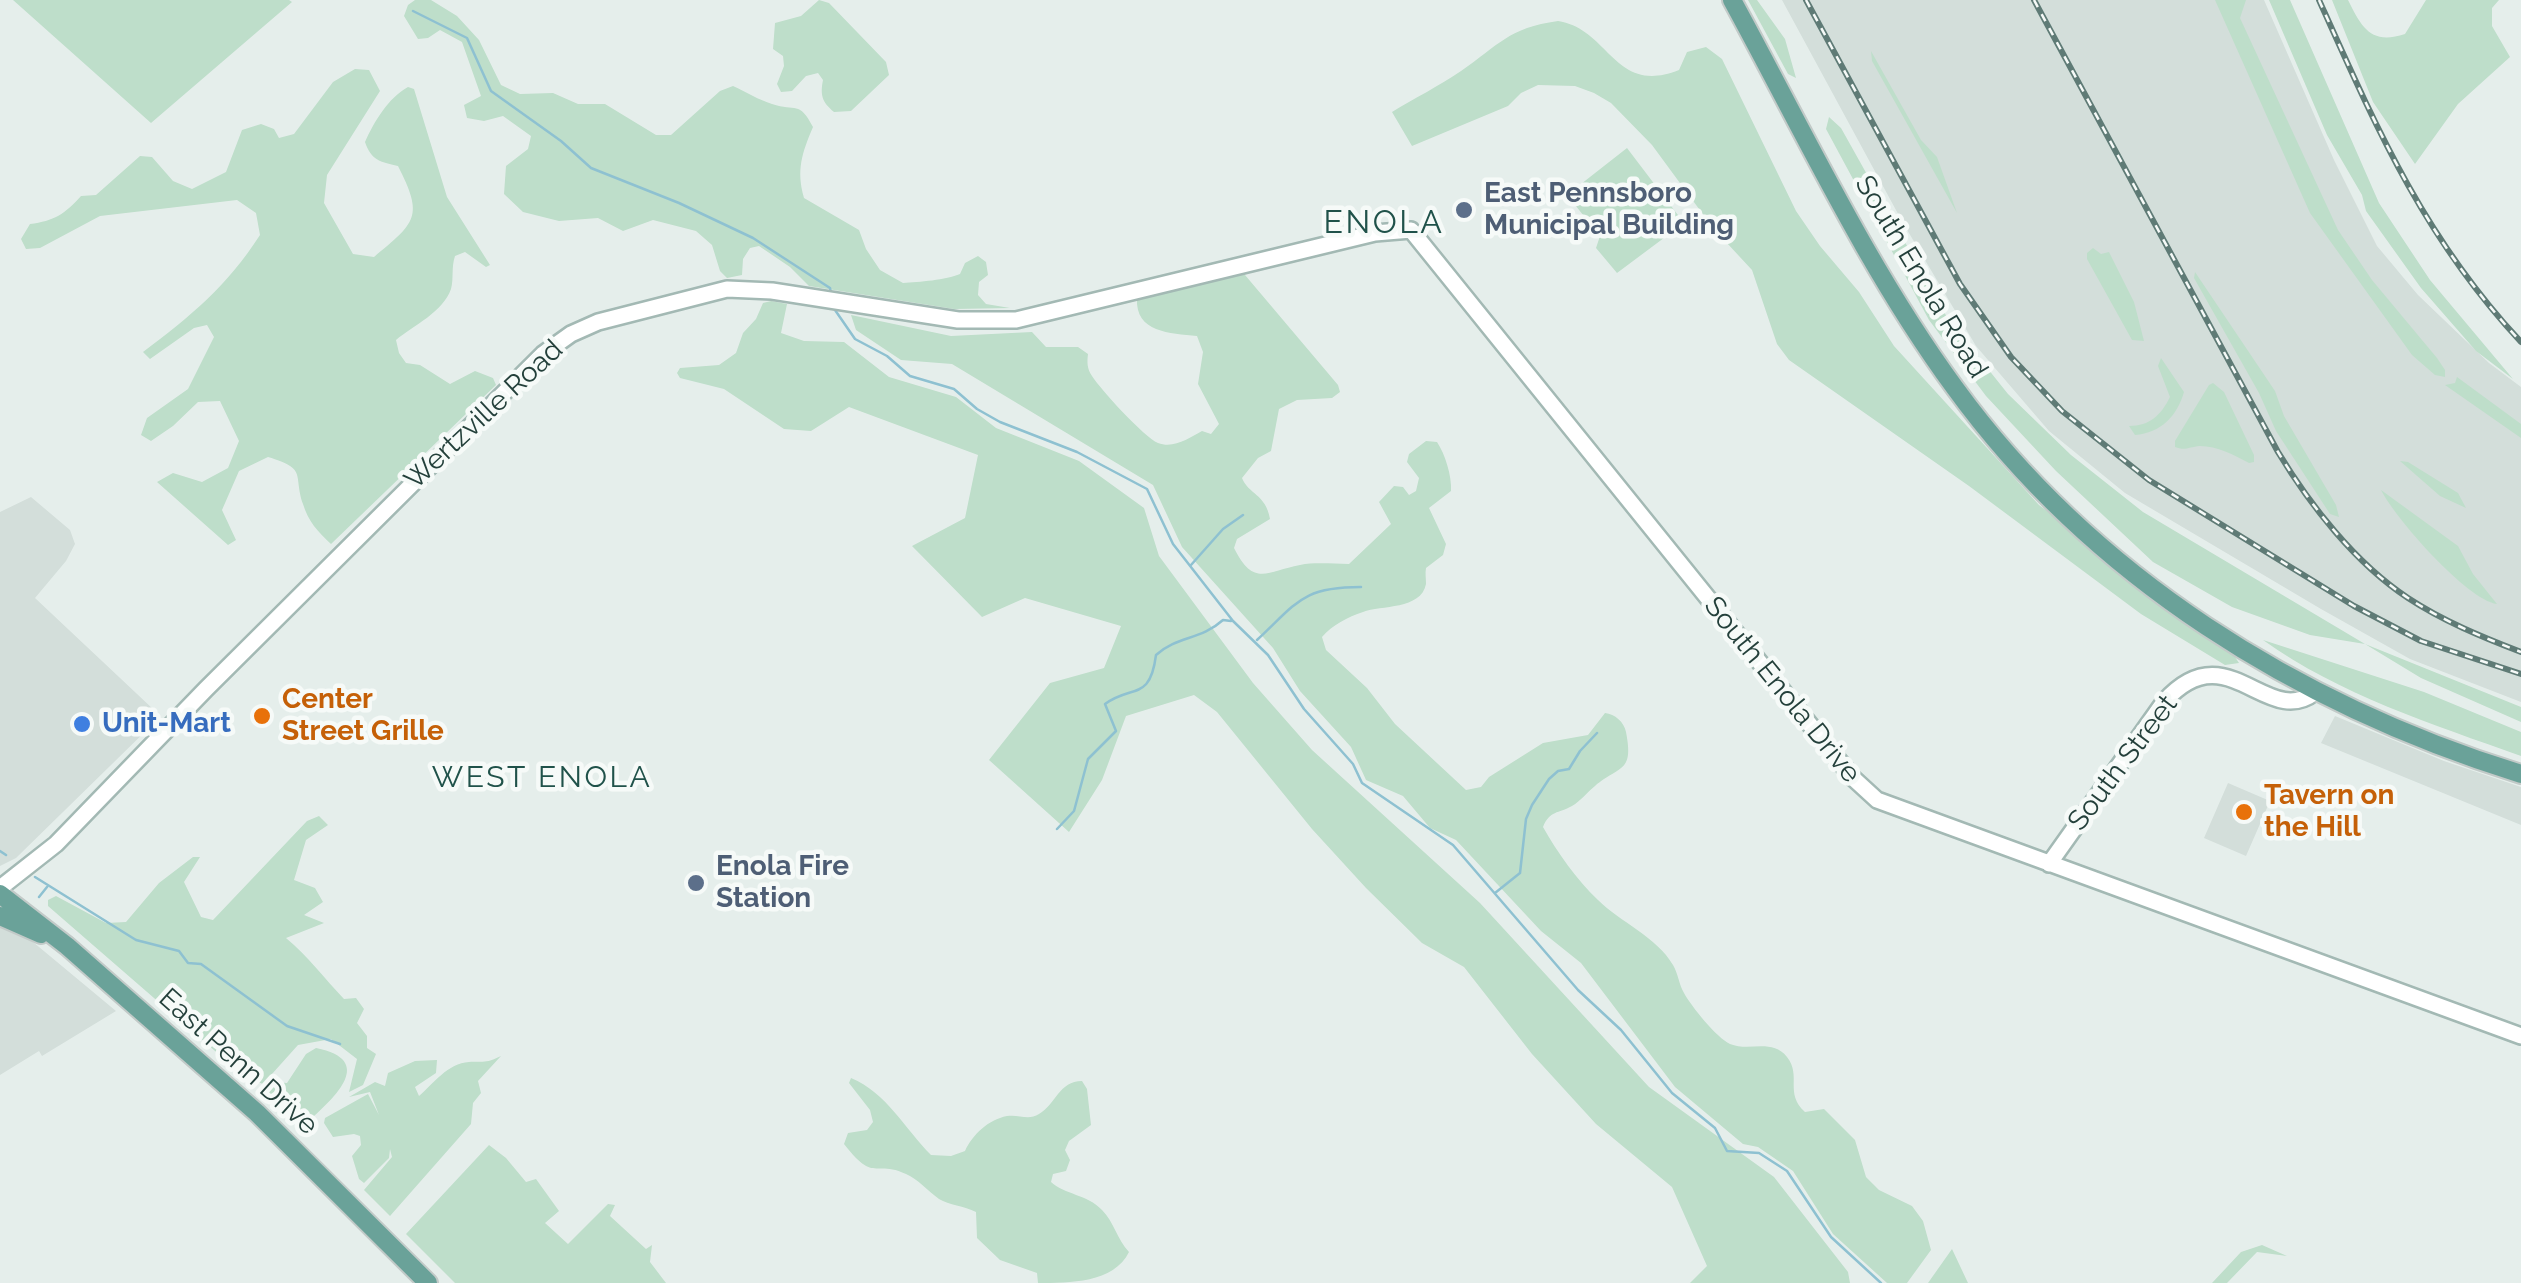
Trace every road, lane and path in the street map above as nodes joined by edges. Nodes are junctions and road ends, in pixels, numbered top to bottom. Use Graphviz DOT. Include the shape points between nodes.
graph roads {
  1 [pos="1732,0"];
  2 [pos="1410,230"];
  3 [pos="2315,692"];
  4 [pos="2521,774"];
  5 [pos="2050,864"];
  6 [pos="0,891"];
  7 [pos="0,916"];
  8 [pos="67,946"];
  9 [pos="2521,1036"];
  10 [pos="428,1283"];
  1 -- 3 [label="main road, South Enola Road" via="1898,302 1993,436 2132,571 2225,640"];
  2 -- 5 [label="main road, South Enola Drive" via="1864,791"];
  2 -- 6 [label="main road, Wertzville Road" via="1016,320 930,317 747,289 583,328 543,354 56,844"];
  3 -- 4 [label="main road, South Enola Road" via="2420,740"];
  3 -- 5 [label="main road, South Street" via="2290,703 2236,680 2208,676 2186,683 2164,702"];
  5 -- 9 [label="main road, South Enola Drive"];
  6 -- 8 [label="main road, East Penn Drive"];
  7 -- 8 [label="main road"];
  8 -- 10 [label="main road, East Penn Drive" via="257,1113"];
}
